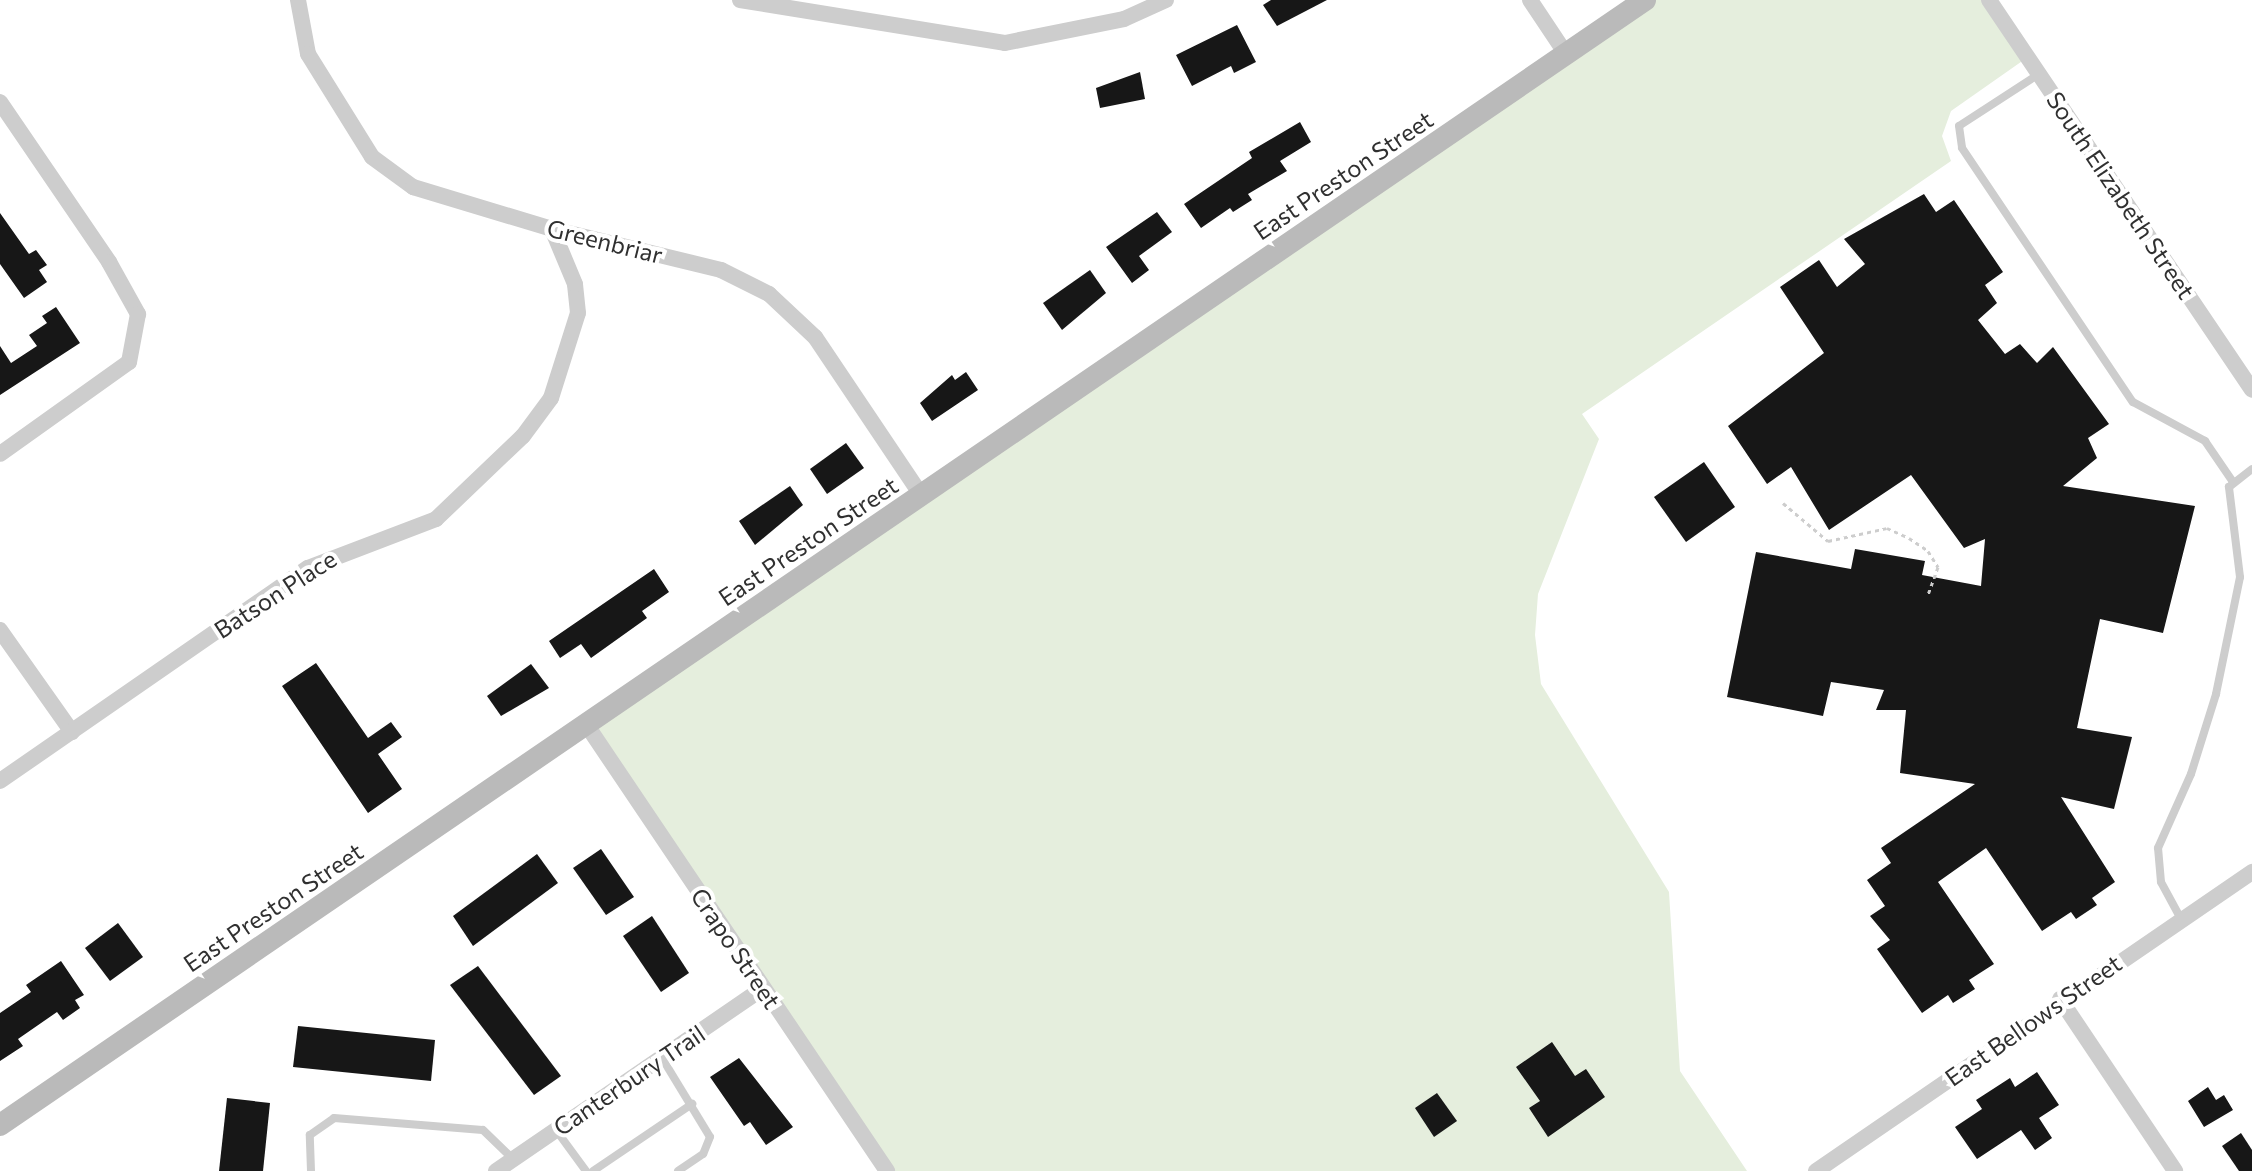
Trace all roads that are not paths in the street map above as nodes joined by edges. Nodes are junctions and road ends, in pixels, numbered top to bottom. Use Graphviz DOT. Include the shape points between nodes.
graph roads {
  1 [pos="298,0"];
  2 [pos="740,0"];
  3 [pos="1166,0"];
  4 [pos="1530,0"];
  5 [pos="1645,0"];
  6 [pos="1989,0"];
  7 [pos="1566,54"];
  8 [pos="2039,74"];
  9 [pos="0,102"];
  10 [pos="552,229"];
  11 [pos="2252,390"];
  12 [pos="0,454"];
  13 [pos="2252,469"];
  14 [pos="2233,482"];
  15 [pos="921,495"];
  16 [pos="0,630"];
  17 [pos="586,724"];
  18 [pos="72,732"];
  19 [pos="0,781"];
  20 [pos="2252,872"];
  21 [pos="2181,919"];
  22 [pos="763,988"];
  23 [pos="2060,999"];
  24 [pos="661,1058"];
  25 [pos="692,1104"];
  26 [pos="0,1125"];
  27 [pos="556,1130"];
  28 [pos="513,1159"];
  29 [pos="311,1171"];
  30 [pos="496,1171"];
  31 [pos="586,1171"];
  32 [pos="593,1171"];
  33 [pos="678,1171"];
  34 [pos="887,1171"];
  35 [pos="1816,1171"];
  36 [pos="2175,1171"];
  1 -- 10 [label="street, Greenbriar" via="308,54 372,157 413,187"];
  2 -- 3 [label="street" via="1005,43 1124,19"];
  4 -- 7 [label="street"];
  5 -- 7 [label="street, East Preston Street"];
  6 -- 8 [label="street, South Elizabeth Street"];
  7 -- 15 [label="street, East Preston Street"];
  8 -- 11 [label="street, South Elizabeth Street"];
  8 -- 14 [label="lane" via="1959,126 1958,133 1984,184 2133,402 2205,441"];
  9 -- 12 [label="street" via="109,262 138,314 129,362"];
  10 -- 15 [label="street, Greenbriar" via="721,270 769,294 815,337"];
  10 -- 18 [label="street, Batson Place" via="575,284 578,313 551,398 523,436 436,519 308,568"];
  13 -- 14 [label="lane"];
  14 -- 21 [label="lane" via="2229,487 2239,589 2202,746 2158,848 2161,882"];
  15 -- 17 [label="street, East Preston Street"];
  16 -- 18 [label="street"];
  17 -- 22 [label="street, Crapo Street"];
  17 -- 26 [label="street, East Preston Street"];
  18 -- 19 [label="street, Batson Place"];
  20 -- 21 [label="street, East Bellows Street"];
  21 -- 23 [label="street, East Bellows Street"];
  22 -- 24 [label="street, Canterbury Trail"];
  22 -- 34 [label="street, Crapo Street"];
  23 -- 35 [label="street, East Bellows Street"];
  23 -- 36 [label="street"];
  24 -- 25 [label="lane"];
  24 -- 27 [label="street, Canterbury Trail"];
  25 -- 32 [label="lane"];
  25 -- 33 [label="lane" via="707,1126 710,1146"];
  27 -- 28 [label="street, Canterbury Trail"];
  27 -- 31 [label="lane"];
  28 -- 29 [label="lane" via="483,1130 334,1118 310,1135"];
  28 -- 30 [label="street, Canterbury Trail"];
}
